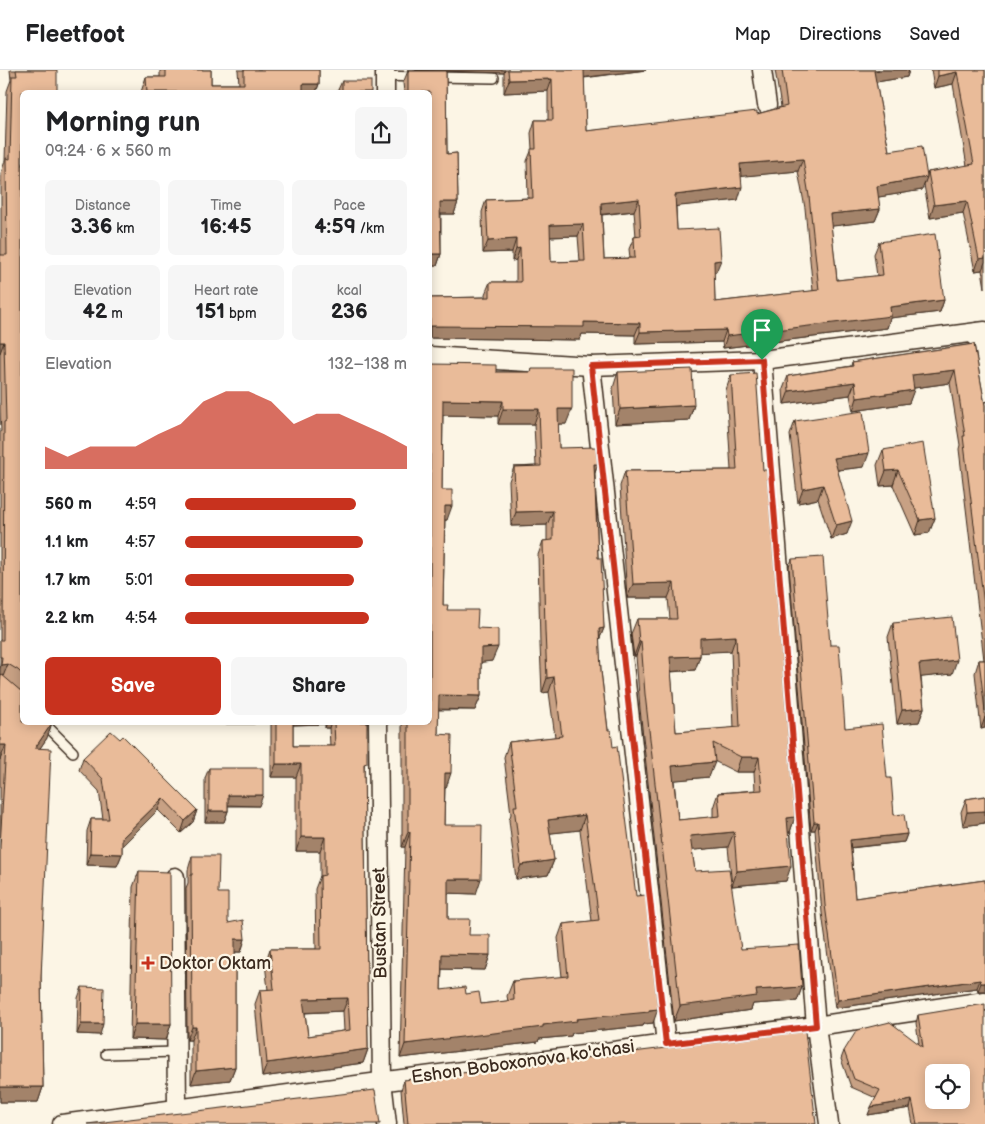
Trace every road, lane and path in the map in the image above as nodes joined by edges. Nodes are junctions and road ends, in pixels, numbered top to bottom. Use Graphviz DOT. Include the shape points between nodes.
graph roads {
  1 [pos="762,70"];
  2 [pos="494,78"];
  3 [pos="384,80"];
  4 [pos="767,105"];
  5 [pos="981,331"];
  6 [pos="432,356"];
  7 [pos="762,360"];
  8 [pos="591,366"];
  9 [pos="985,392"];
  10 [pos="45,725"];
  11 [pos="378,725"];
  12 [pos="73,752"];
  13 [pos="175,877"];
  14 [pos="985,1001"];
  15 [pos="816,1026"];
  16 [pos="666,1044"];
  17 [pos="176,1052"];
  18 [pos="106,1054"];
  19 [pos="382,1081"];
  20 [pos="177,1109"];
  21 [pos="62,1124"];
  22 [pos="387,1124"];
  23 [pos="829,1124"];
  1 -- 4 [label="street"];
  2 -- 3 [label="lane"];
  5 -- 7 [label="street"];
  5 -- 9 [label="street"];
  6 -- 8 [label="street"];
  7 -- 8 [label="street"];
  7 -- 15 [label="street"];
  8 -- 16 [label="street"];
  10 -- 12 [label="lane"];
  11 -- 19 [label="street, Bustаn Street"];
  13 -- 17 [label="street"];
  14 -- 15 [label="street, Eshon Boboxonova ko'chasi"];
  15 -- 16 [label="street, Eshon Boboxonova ko'chasi"];
  15 -- 23 [label="street"];
  16 -- 19 [label="street, Eshon Boboxonova ko'chasi"];
  17 -- 18 [label="lane"];
  17 -- 20 [label="street"];
  19 -- 20 [label="street, Eshon Boboxonova ko'chasi"];
  19 -- 22 [label="street, Bustаn Street"];
  20 -- 21 [label="street, Eshon Boboxonova ko'chasi"];
}
